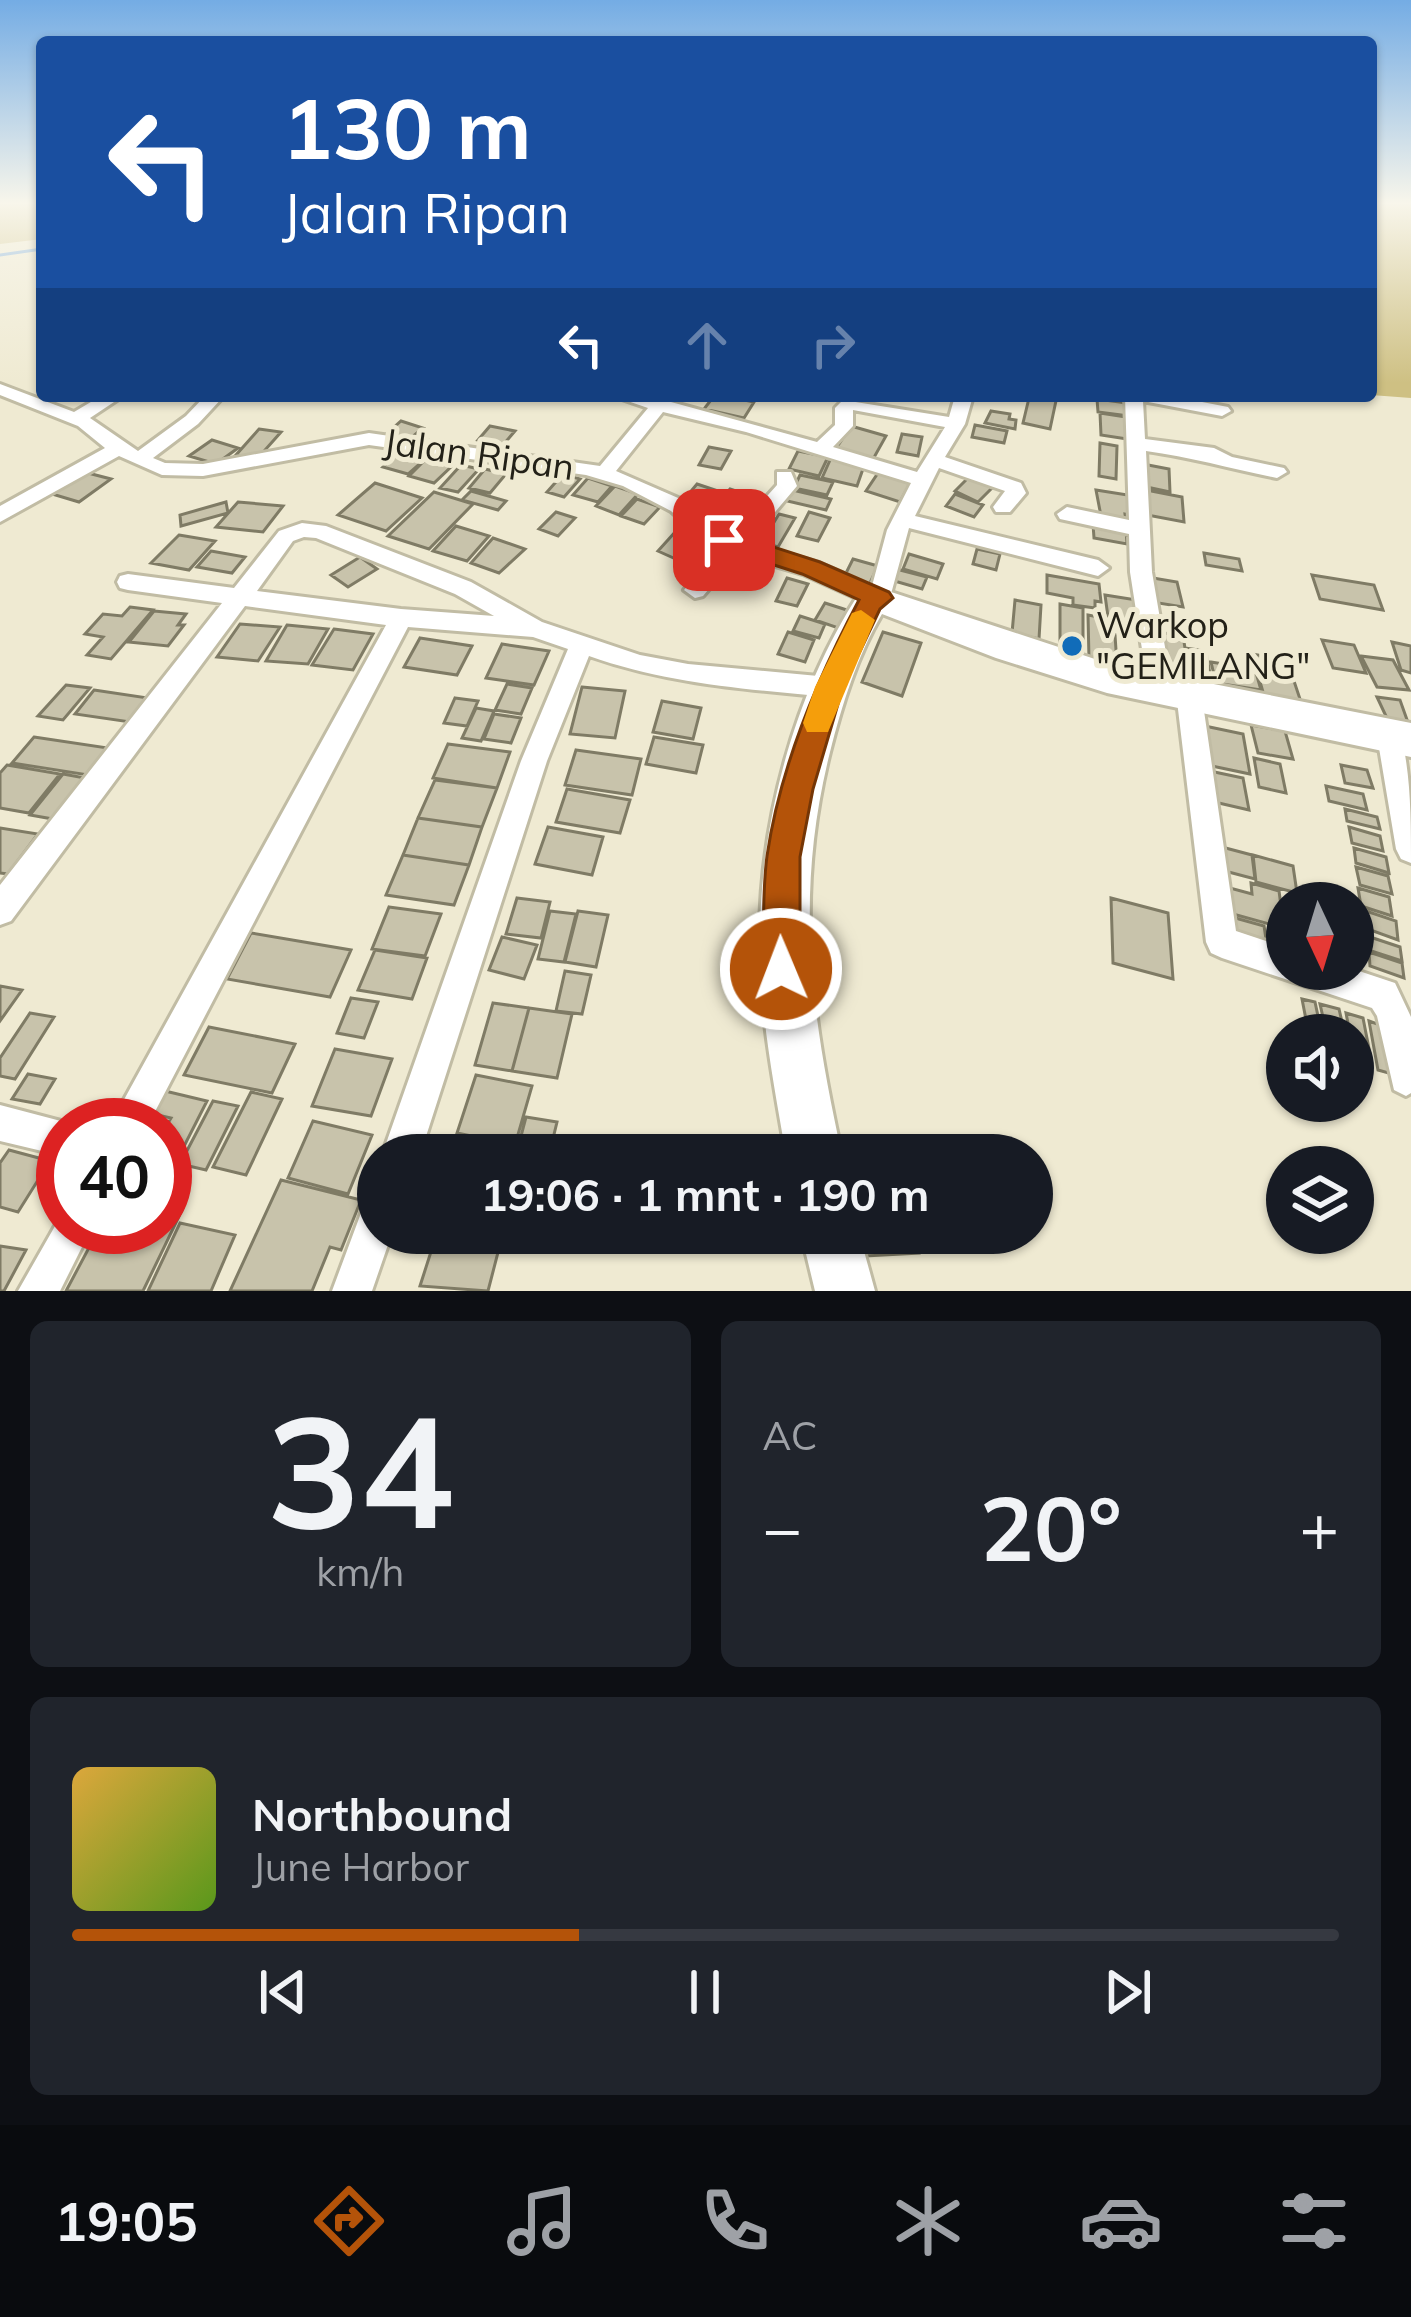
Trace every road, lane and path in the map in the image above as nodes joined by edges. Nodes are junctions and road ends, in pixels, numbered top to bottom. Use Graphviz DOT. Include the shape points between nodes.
graph roads {
  1 [pos="0,388"];
  2 [pos="104,402"];
  3 [pos="209,402"];
  4 [pos="651,402"];
  5 [pos="656,402"];
  6 [pos="962,402"];
  7 [pos="1138,402"];
  8 [pos="1172,402"];
  9 [pos="1222,411"];
  10 [pos="77,418"];
  11 [pos="956,424"];
  12 [pos="1137,444"];
  13 [pos="118,449"];
  14 [pos="820,449"];
  15 [pos="139,459"];
  16 [pos="934,460"];
  17 [pos="1276,472"];
  18 [pos="604,474"];
  19 [pos="784,476"];
  20 [pos="922,480"];
  21 [pos="1003,507"];
  22 [pos="1067,514"];
  23 [pos="0,515"];
  24 [pos="904,520"];
  25 [pos="1139,529"];
  26 [pos="737,547"];
  27 [pos="1098,568"];
  28 [pos="128,582"];
  29 [pos="695,590"];
  30 [pos="880,598"];
  31 [pos="236,599"];
  32 [pos="401,618"];
  33 [pos="534,628"];
  34 [pos="581,646"];
  35 [pos="829,687"];
  36 [pos="1190,698"];
  37 [pos="1401,738"];
  38 [pos="1411,849"];
  39 [pos="0,910"];
  40 [pos="1266,957"];
  41 [pos="1368,990"];
  42 [pos="1406,1078"];
  43 [pos="143,1098"];
  44 [pos="0,1123"];
  45 [pos="36,1132"];
  46 [pos="408,1134"];
  47 [pos="810,1134"];
  48 [pos="58,1254"];
  49 [pos="365,1254"];
  50 [pos="835,1254"];
  51 [pos="38,1291"];
  52 [pos="352,1291"];
  53 [pos="844,1291"];
  1 -- 10 [label="street, Jalan Ripan"];
  2 -- 10 [label="street"];
  3 -- 15 [label="street"];
  4 -- 18 [label="street"];
  5 -- 14 [label="street"];
  6 -- 11 [label="street"];
  7 -- 12 [label="street"];
  8 -- 9 [label="street"];
  10 -- 13 [label="street, Jalan Ripan"];
  11 -- 14 [label="street" via="849,404 844,426"];
  11 -- 16 [label="street"];
  12 -- 17 [label="street"];
  12 -- 25 [label="street"];
  13 -- 15 [label="street, Jalan Ripan"];
  13 -- 23 [label="street"];
  14 -- 20 [label="street"];
  15 -- 18 [label="street, Jalan Ripan" via="162,470 202,470 369,439"];
  16 -- 20 [label="street"];
  16 -- 21 [label="street" via="1015,488"];
  18 -- 26 [label="street, Jalan Ripan" via="678,506"];
  19 -- 26 [label="street" via="776,503"];
  20 -- 24 [label="street"];
  22 -- 25 [label="street"];
  24 -- 27 [label="street"];
  24 -- 30 [label="street"];
  25 -- 36 [label="street" via="1156,662"];
  26 -- 29 [label="street"];
  26 -- 30 [label="street, Jalan Ripan"];
  28 -- 31 [label="street"];
  30 -- 35 [label="street" via="870,603"];
  30 -- 36 [label="street" via="1039,659"];
  31 -- 32 [label="street"];
  31 -- 33 [label="street" via="286,536 319,531 463,588"];
  31 -- 39 [label="street"];
  32 -- 33 [label="street"];
  32 -- 43 [label="street"];
  33 -- 34 [label="street"];
  34 -- 35 [label="street" via="688,674"];
  34 -- 46 [label="street"];
  35 -- 47 [label="street" via="783,857 780,919"];
  36 -- 37 [label="street"];
  36 -- 40 [label="street" via="1222,942"];
  37 -- 38 [label="street"];
  41 -- 42 [label="street" via="1383,995 1393,1012"];
  44 -- 45 [label="street"];
  48 -- 51 [label="street"];
  49 -- 52 [label="street"];
  50 -- 53 [label="street"];
}
